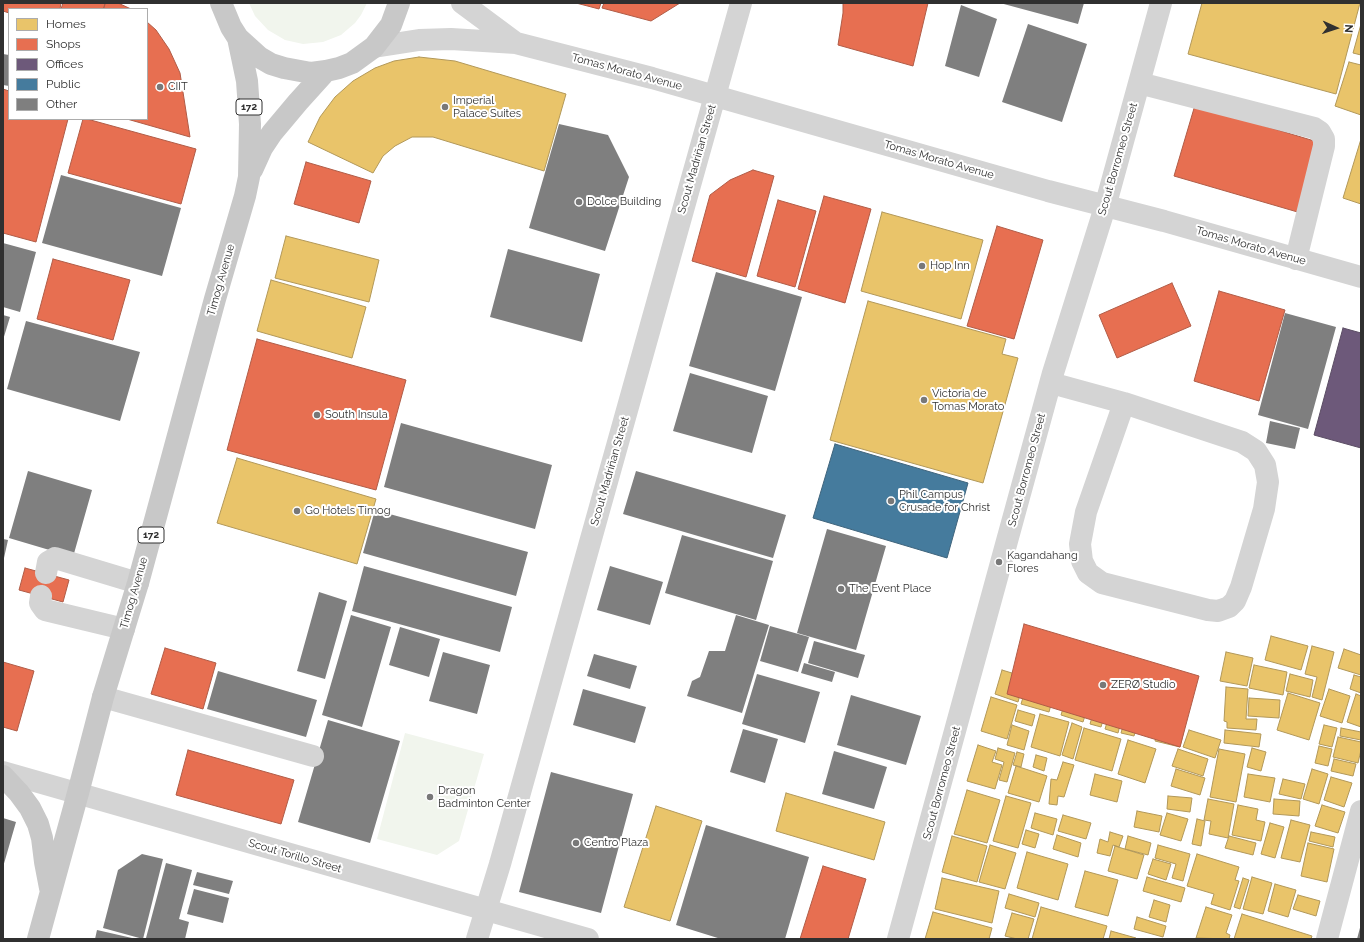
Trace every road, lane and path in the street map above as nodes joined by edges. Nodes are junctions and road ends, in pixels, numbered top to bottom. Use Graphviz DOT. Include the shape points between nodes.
graph roads {
  1 [pos="221,3"];
  2 [pos="399,3"];
  3 [pos="462,3"];
  4 [pos="741,3"];
  5 [pos="1161,3"];
  6 [pos="238,38"];
  7 [pos="516,43"];
  8 [pos="374,48"];
  9 [pos="326,71"];
  10 [pos="1139,83"];
  11 [pos="714,96"];
  12 [pos="249,176"];
  13 [pos="1105,207"];
  14 [pos="1296,259"];
  15 [pos="1361,277"];
  16 [pos="1051,383"];
  17 [pos="1124,403"];
  18 [pos="46,573"];
  19 [pos="138,583"];
  20 [pos="41,596"];
  21 [pos="124,629"];
  22 [pos="103,697"];
  23 [pos="313,756"];
  24 [pos="3,772"];
  25 [pos="3,776"];
  26 [pos="78,793"];
  27 [pos="1361,812"];
  28 [pos="51,894"];
  29 [pos="487,910"];
  30 [pos="38,939"];
  31 [pos="477,939"];
  32 [pos="588,939"];
  33 [pos="898,939"];
  34 [pos="1327,939"];
  1 -- 6 [label="main road, 172"];
  2 -- 8 [label="main road, 172" via="391,25"];
  3 -- 7 [label="street, Tomas Morato Avenue"];
  4 -- 11 [label="street, Scout Madriñan Street"];
  5 -- 10 [label="street, Scout Borromeo Street"];
  6 -- 9 [label="main road, 172" via="271,64 298,72"];
  6 -- 12 [label="main road, Timog Avenue / 172" via="247,81 250,124"];
  7 -- 8 [label="street, Tomas Morato Avenue" via="419,40"];
  7 -- 11 [label="street, Tomas Morato Avenue"];
  8 -- 9 [label="main road, 172" via="352,63"];
  9 -- 12 [label="main road, Timog Avenue / 172" via="262,148"];
  10 -- 13 [label="street, Scout Borromeo Street"];
  10 -- 14 [label="street" via="1314,128 1320,132 1324,146"];
  11 -- 13 [label="street, Tomas Morato Avenue"];
  11 -- 29 [label="street, Scout Madriñan Street"];
  12 -- 19 [label="main road, Timog Avenue / 172"];
  13 -- 14 [label="street, Tomas Morato Avenue"];
  13 -- 16 [label="street, Scout Borromeo Street"];
  14 -- 15 [label="street, Tomas Morato Avenue"];
  16 -- 17 [label="street"];
  16 -- 33 [label="street, Scout Borromeo Street"];
  17 -- 17 [label="street" via="1242,442 1256,451 1265,466 1268,482 1264,509 1241,587 1235,601 1229,607 1218,611 1208,610 1102,583 1088,573 1082,561 1080,544 1086,512"];
  18 -- 19 [label="street" via="48,562 55,558"];
  19 -- 21 [label="main road, Timog Avenue / 172"];
  20 -- 21 [label="street" via="40,603 45,610"];
  21 -- 22 [label="main road, Timog Avenue / 172"];
  22 -- 23 [label="street"];
  22 -- 26 [label="main road, Timog Avenue / 172"];
  24 -- 26 [label="street, Scout Torillo Street"];
  25 -- 28 [label="main road" via="30,808 38,824"];
  26 -- 28 [label="main road, Timog Avenue / 172"];
  26 -- 29 [label="street, Scout Torillo Street"];
  27 -- 34 [label="street"];
  28 -- 30 [label="main road, Timog Avenue / 172"];
  29 -- 31 [label="street, Scout Madriñan Street"];
  29 -- 32 [label="street, Scout Torillo Street"];
}
